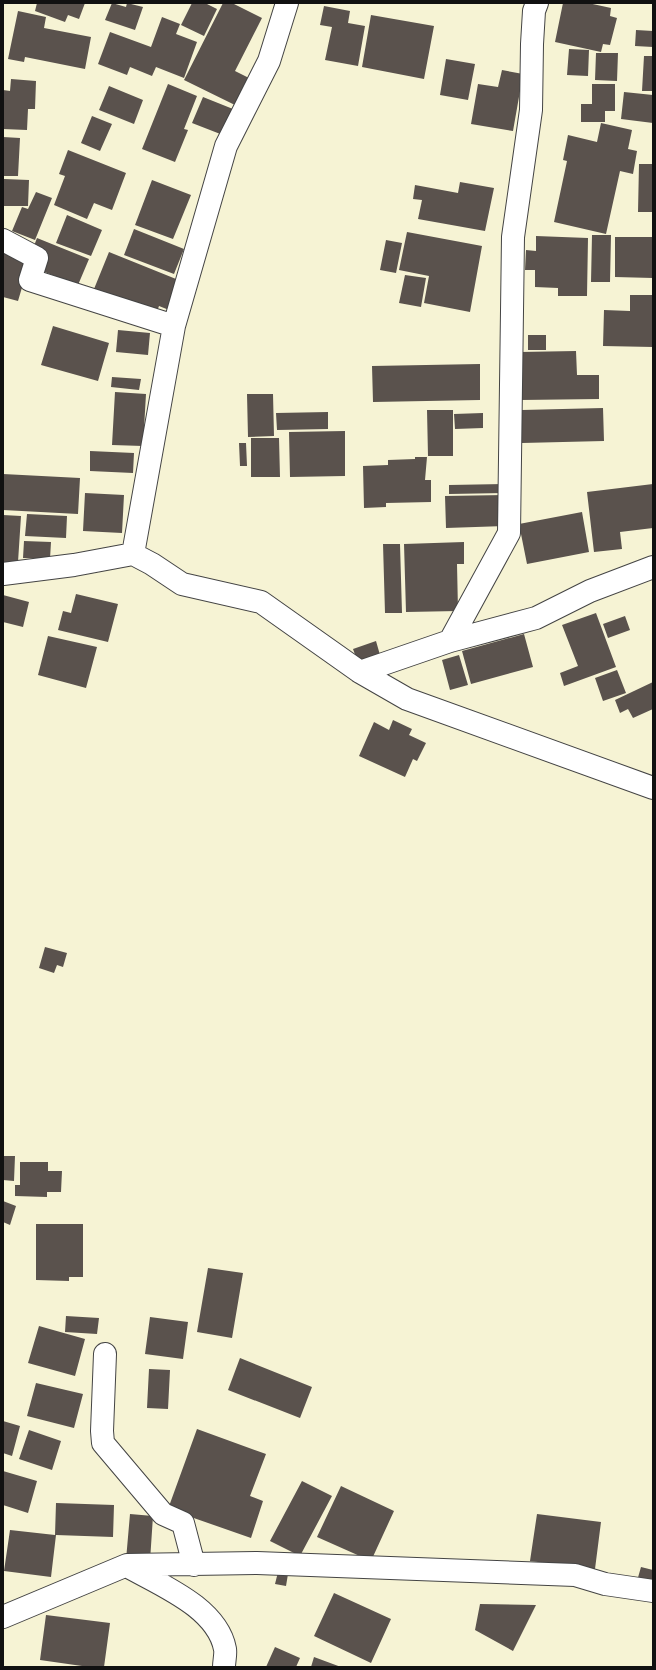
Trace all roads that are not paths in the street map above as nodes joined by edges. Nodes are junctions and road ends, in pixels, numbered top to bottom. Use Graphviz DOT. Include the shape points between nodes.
graph roads {
  1 [pos="287,3"];
  2 [pos="537,3"];
  3 [pos="3,240"];
  4 [pos="174,326"];
  5 [pos="133,554"];
  6 [pos="653,567"];
  7 [pos="3,574"];
  8 [pos="450,641"];
  9 [pos="360,672"];
  10 [pos="653,788"];
  11 [pos="105,1354"];
  12 [pos="127,1565"];
  13 [pos="194,1565"];
  14 [pos="653,1591"];
  15 [pos="5,1620"];
  16 [pos="224,1667"];
  1 -- 4 [label="street" via="269,61 226,146"];
  2 -- 8 [label="street" via="534,11 531,110 513,237 509,533"];
  3 -- 4 [label="street" via="37,258 30,280"];
  4 -- 5 [label="street"];
  5 -- 7 [label="street"];
  5 -- 9 [label="street" via="182,584 261,602"];
  6 -- 8 [label="street" via="590,591 536,618"];
  8 -- 9 [label="street"];
  9 -- 10 [label="street" via="407,699"];
  11 -- 13 [label="street" via="102,1431 104,1443 163,1514 183,1523"];
  12 -- 13 [label="street"];
  12 -- 15 [label="street"];
  12 -- 16 [label="street" via="198,1607 215,1625 225,1649"];
  13 -- 14 [label="street" via="257,1564 575,1575 605,1584"];
}
